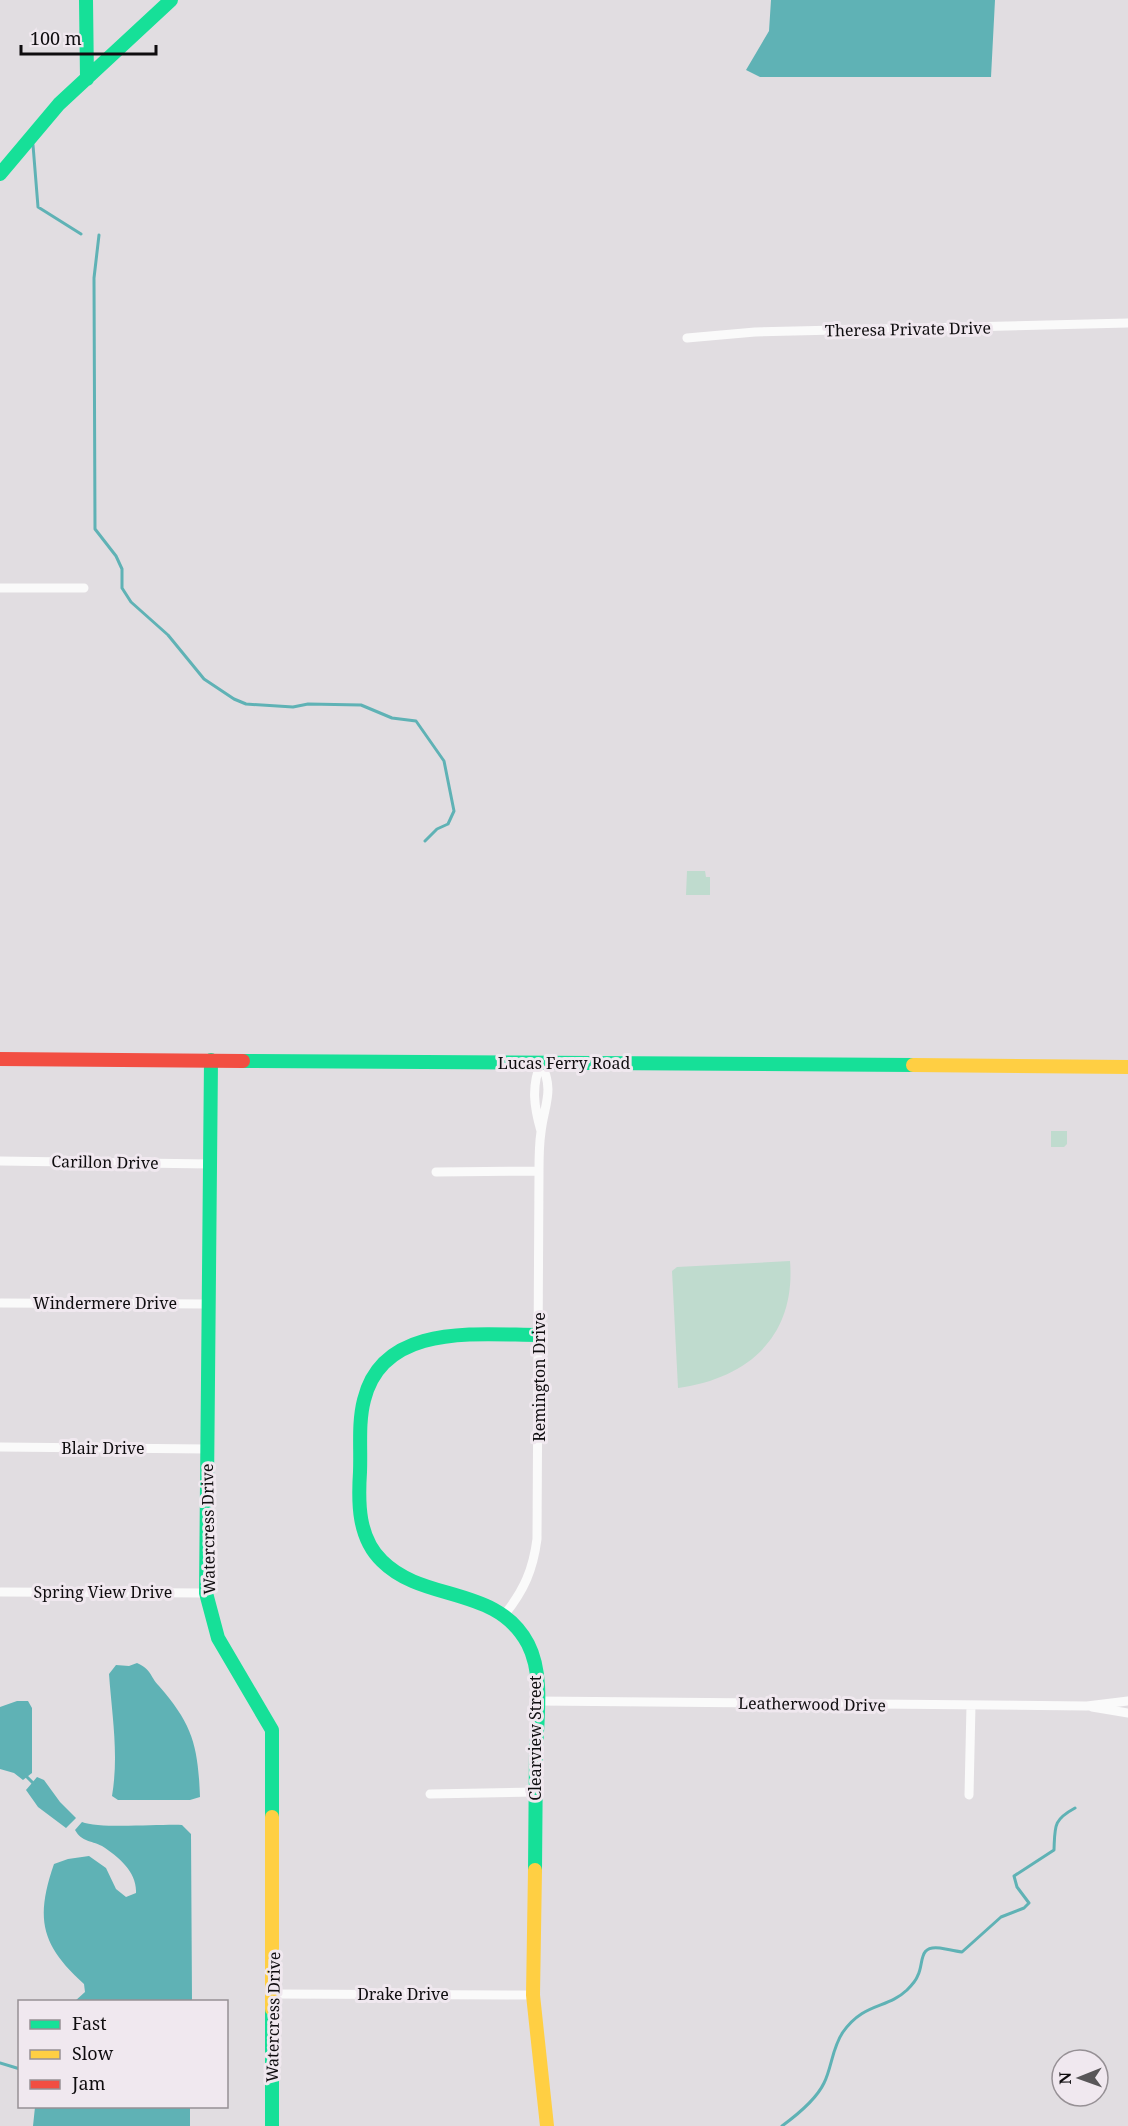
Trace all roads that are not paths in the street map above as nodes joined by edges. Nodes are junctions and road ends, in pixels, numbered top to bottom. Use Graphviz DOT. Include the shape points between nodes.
graph roads {
  1 [pos="86,0"];
  2 [pos="171,0"];
  3 [pos="87,79"];
  4 [pos="0,174"];
  5 [pos="1128,323"];
  6 [pos="687,338"];
  7 [pos="0,588"];
  8 [pos="84,588"];
  9 [pos="0,1059"];
  10 [pos="211,1060"];
  11 [pos="541,1063"];
  12 [pos="1128,1067"];
  13 [pos="0,1161"];
  14 [pos="210,1164"];
  15 [pos="539,1171"];
  16 [pos="436,1172"];
  17 [pos="0,1303"];
  18 [pos="209,1304"];
  19 [pos="539,1335"];
  20 [pos="0,1448"];
  21 [pos="207,1449"];
  22 [pos="0,1592"];
  23 [pos="206,1593"];
  24 [pos="505,1614"];
  25 [pos="537,1701"];
  26 [pos="1128,1701"];
  27 [pos="971,1706"];
  28 [pos="1087,1706"];
  29 [pos="1128,1713"];
  30 [pos="536,1792"];
  31 [pos="430,1794"];
  32 [pos="969,1796"];
  33 [pos="273,1994"];
  34 [pos="533,1995"];
  35 [pos="272,2126"];
  36 [pos="547,2126"];
  1 -- 3 [label="street"];
  2 -- 3 [label="street"];
  3 -- 4 [label="street" via="23,144"];
  5 -- 6 [label="street, Theresa Private Drive" via="755,332"];
  7 -- 8 [label="street"];
  9 -- 10 [label="street, Lucas Ferry Road"];
  10 -- 11 [label="street, Lucas Ferry Road"];
  10 -- 14 [label="street, Watercress Drive"];
  11 -- 12 [label="street, Lucas Ferry Road"];
  11 -- 15 [label="street, Remington Drive" via="534,1090 541,1131"];
  13 -- 14 [label="street, Carillon Drive"];
  14 -- 18 [label="street, Watercress Drive"];
  15 -- 16 [label="street"];
  15 -- 19 [label="street, Remington Drive"];
  17 -- 18 [label="street, Windermere Drive"];
  18 -- 21 [label="street, Watercress Drive"];
  19 -- 24 [label="street, Remington Drive" via="538,1516 534,1561 521,1593"];
  19 -- 24 [label="street" via="433,1337 402,1349 384,1362 371,1381 361,1424 361,1523 374,1553 400,1575"];
  20 -- 21 [label="street, Blair Drive"];
  21 -- 23 [label="street, Watercress Drive"];
  22 -- 23 [label="street, Spring View Drive"];
  23 -- 33 [label="street, Watercress Drive" via="218,1638 272,1730"];
  24 -- 25 [label="street, Clearview Street" via="520,1632 534,1662"];
  25 -- 27 [label="street, Leatherwood Drive"];
  25 -- 30 [label="street, Clearview Street"];
  26 -- 28 [label="street, Leatherwood Drive"];
  27 -- 28 [label="street, Leatherwood Drive"];
  27 -- 32 [label="street"];
  28 -- 29 [label="street, Leatherwood Drive"];
  30 -- 31 [label="street"];
  30 -- 34 [label="street, Clearview Street"];
  33 -- 34 [label="street, Drake Drive"];
  33 -- 35 [label="street, Watercress Drive"];
  34 -- 36 [label="street, Clearview Street"];
}
